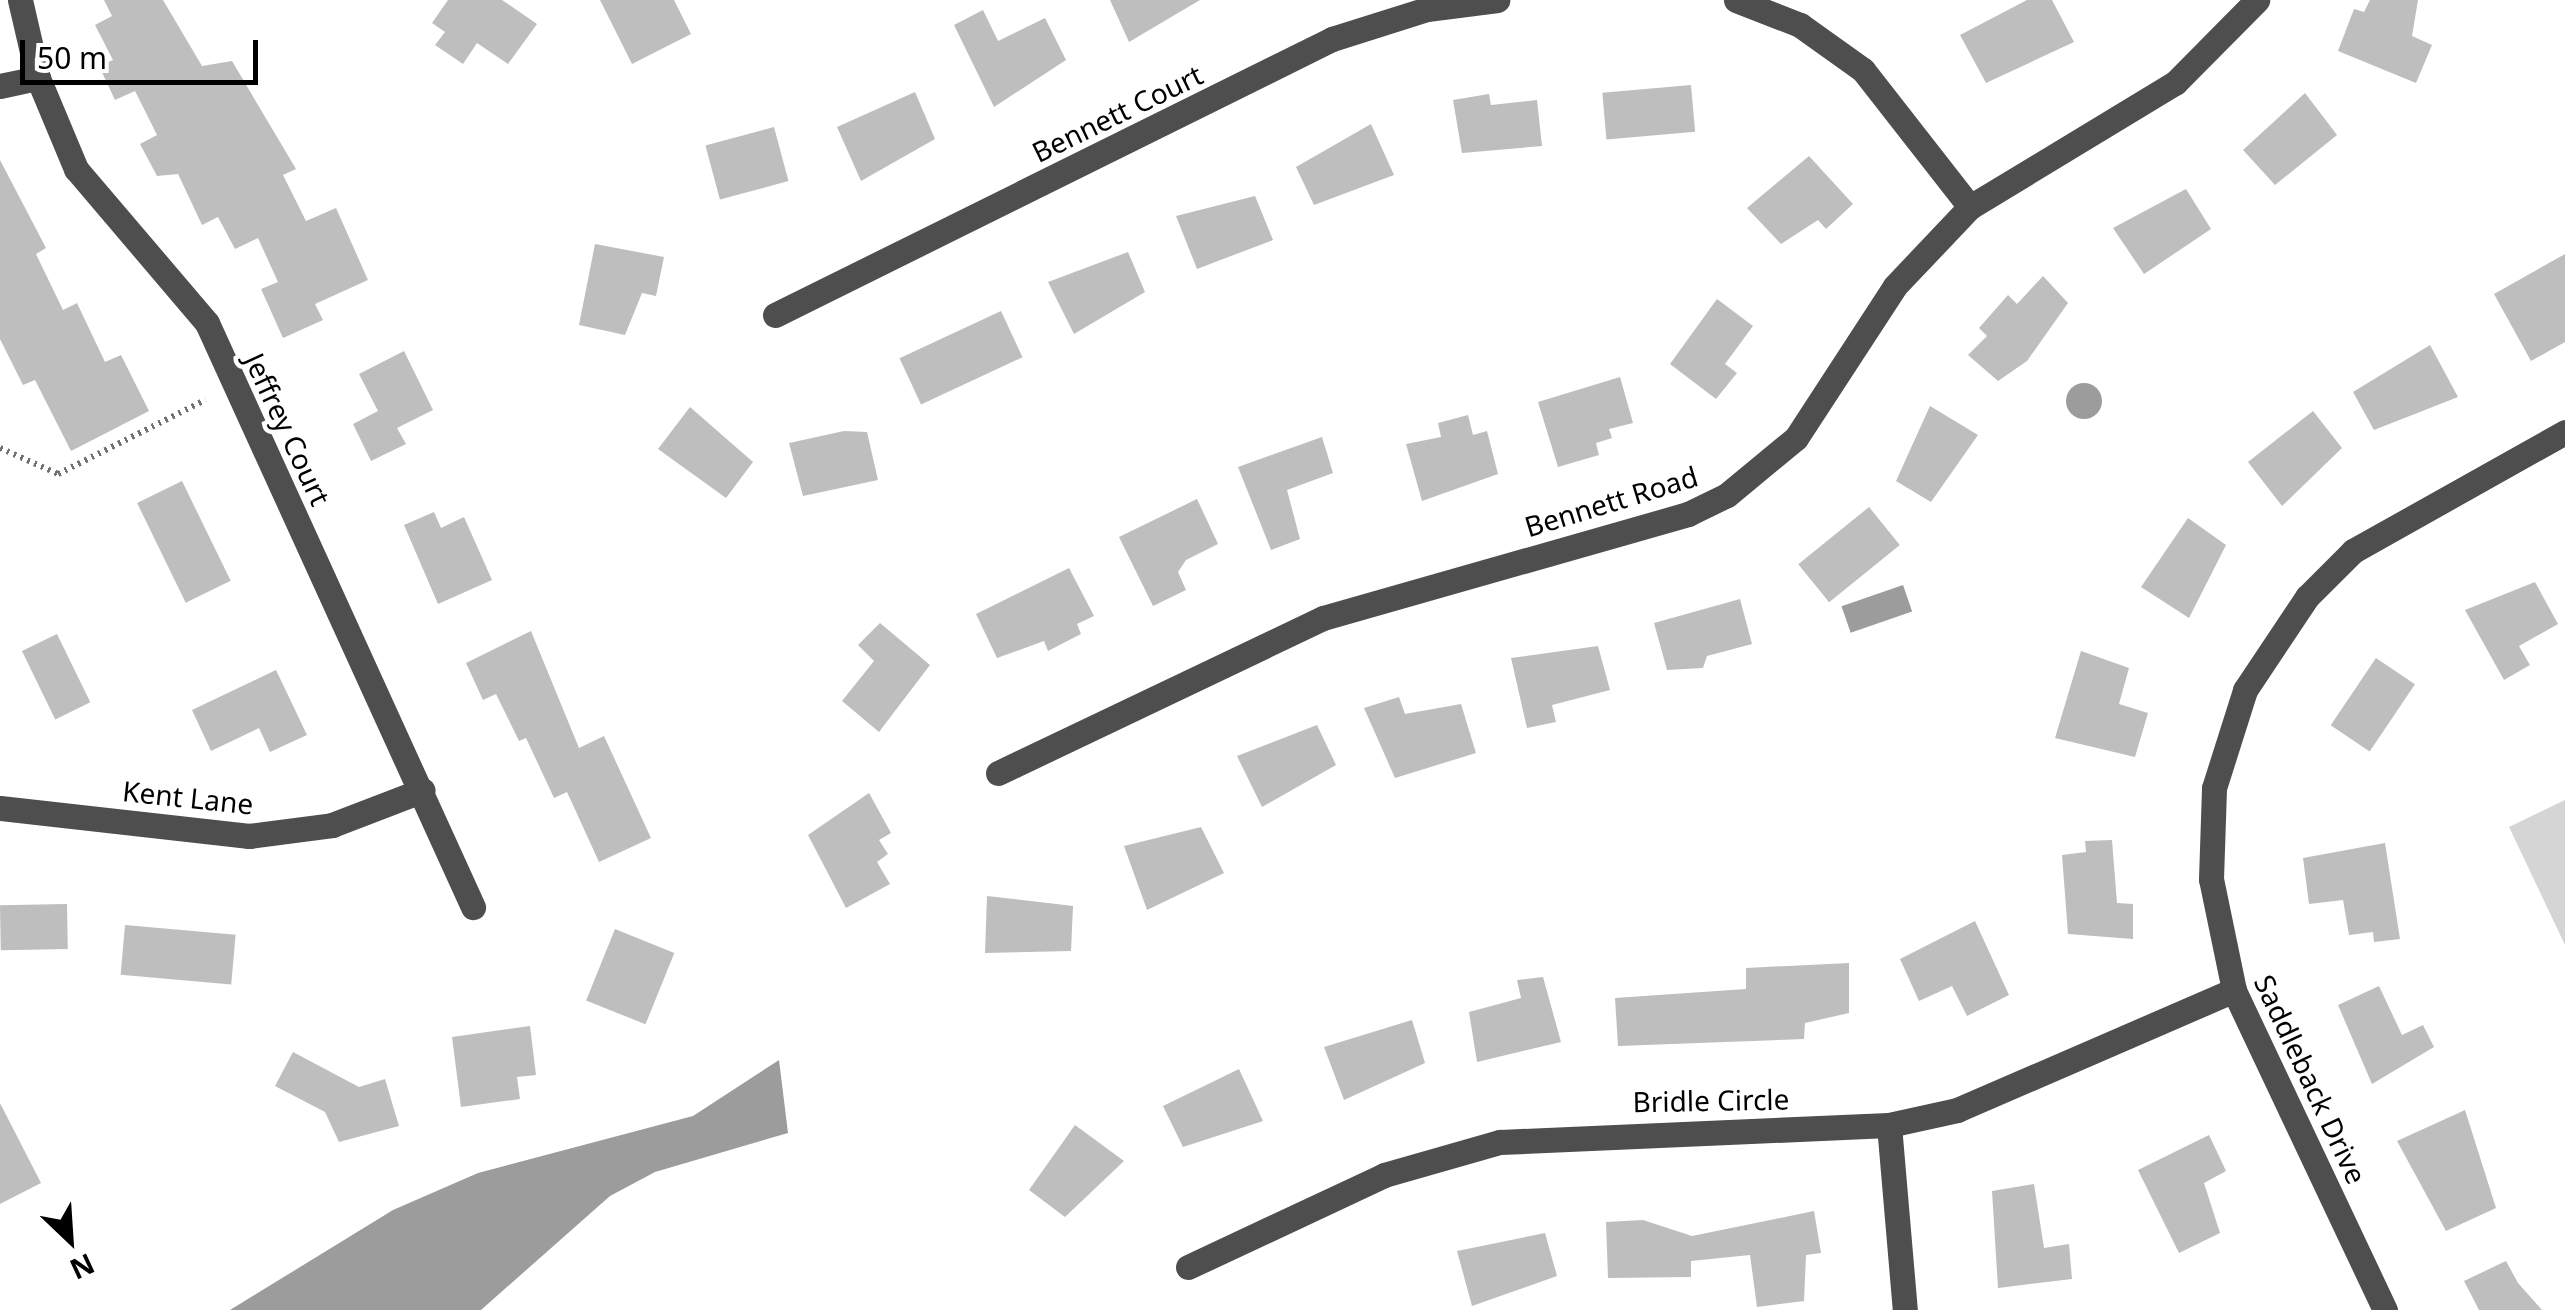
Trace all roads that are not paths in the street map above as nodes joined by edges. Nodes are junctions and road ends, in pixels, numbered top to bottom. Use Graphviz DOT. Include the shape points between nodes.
graph roads {
  1 [pos="20,0"];
  2 [pos="1497,0"];
  3 [pos="1736,0"];
  4 [pos="2258,0"];
  5 [pos="38,78"];
  6 [pos="0,86"];
  7 [pos="1970,207"];
  8 [pos="775,315"];
  9 [pos="2565,432"];
  10 [pos="998,773"];
  11 [pos="423,790"];
  12 [pos="0,808"];
  13 [pos="474,907"];
  14 [pos="2234,990"];
  15 [pos="1889,1125"];
  16 [pos="1188,1267"];
  17 [pos="1905,1310"];
  18 [pos="2385,1310"];
  1 -- 5 [label="street, Jeffrey Court"];
  2 -- 8 [label="street, Bennett Court" via="1427,9 1332,40"];
  3 -- 7 [label="street" via="1800,24 1863,70"];
  4 -- 7 [label="street, Bennett Road" via="2175,83"];
  5 -- 6 [label="street"];
  5 -- 11 [label="street, Jeffrey Court" via="76,169 207,323"];
  7 -- 10 [label="street, Bennett Road" via="1895,286 1796,438 1727,494 1688,514 1323,618"];
  9 -- 14 [label="street, Saddleback Drive" via="2353,552 2306,597 2255,673 2226,740 2211,830 2210,879"];
  11 -- 12 [label="street, Kent Lane" via="332,826 249,836"];
  11 -- 13 [label="street, Jeffrey Court"];
  14 -- 15 [label="street, Bridle Circle" via="1994,1098"];
  14 -- 18 [label="street, Saddleback Drive"];
  15 -- 16 [label="street, Bridle Circle" via="1500,1142 1384,1175"];
  15 -- 17 [label="street"];
}
